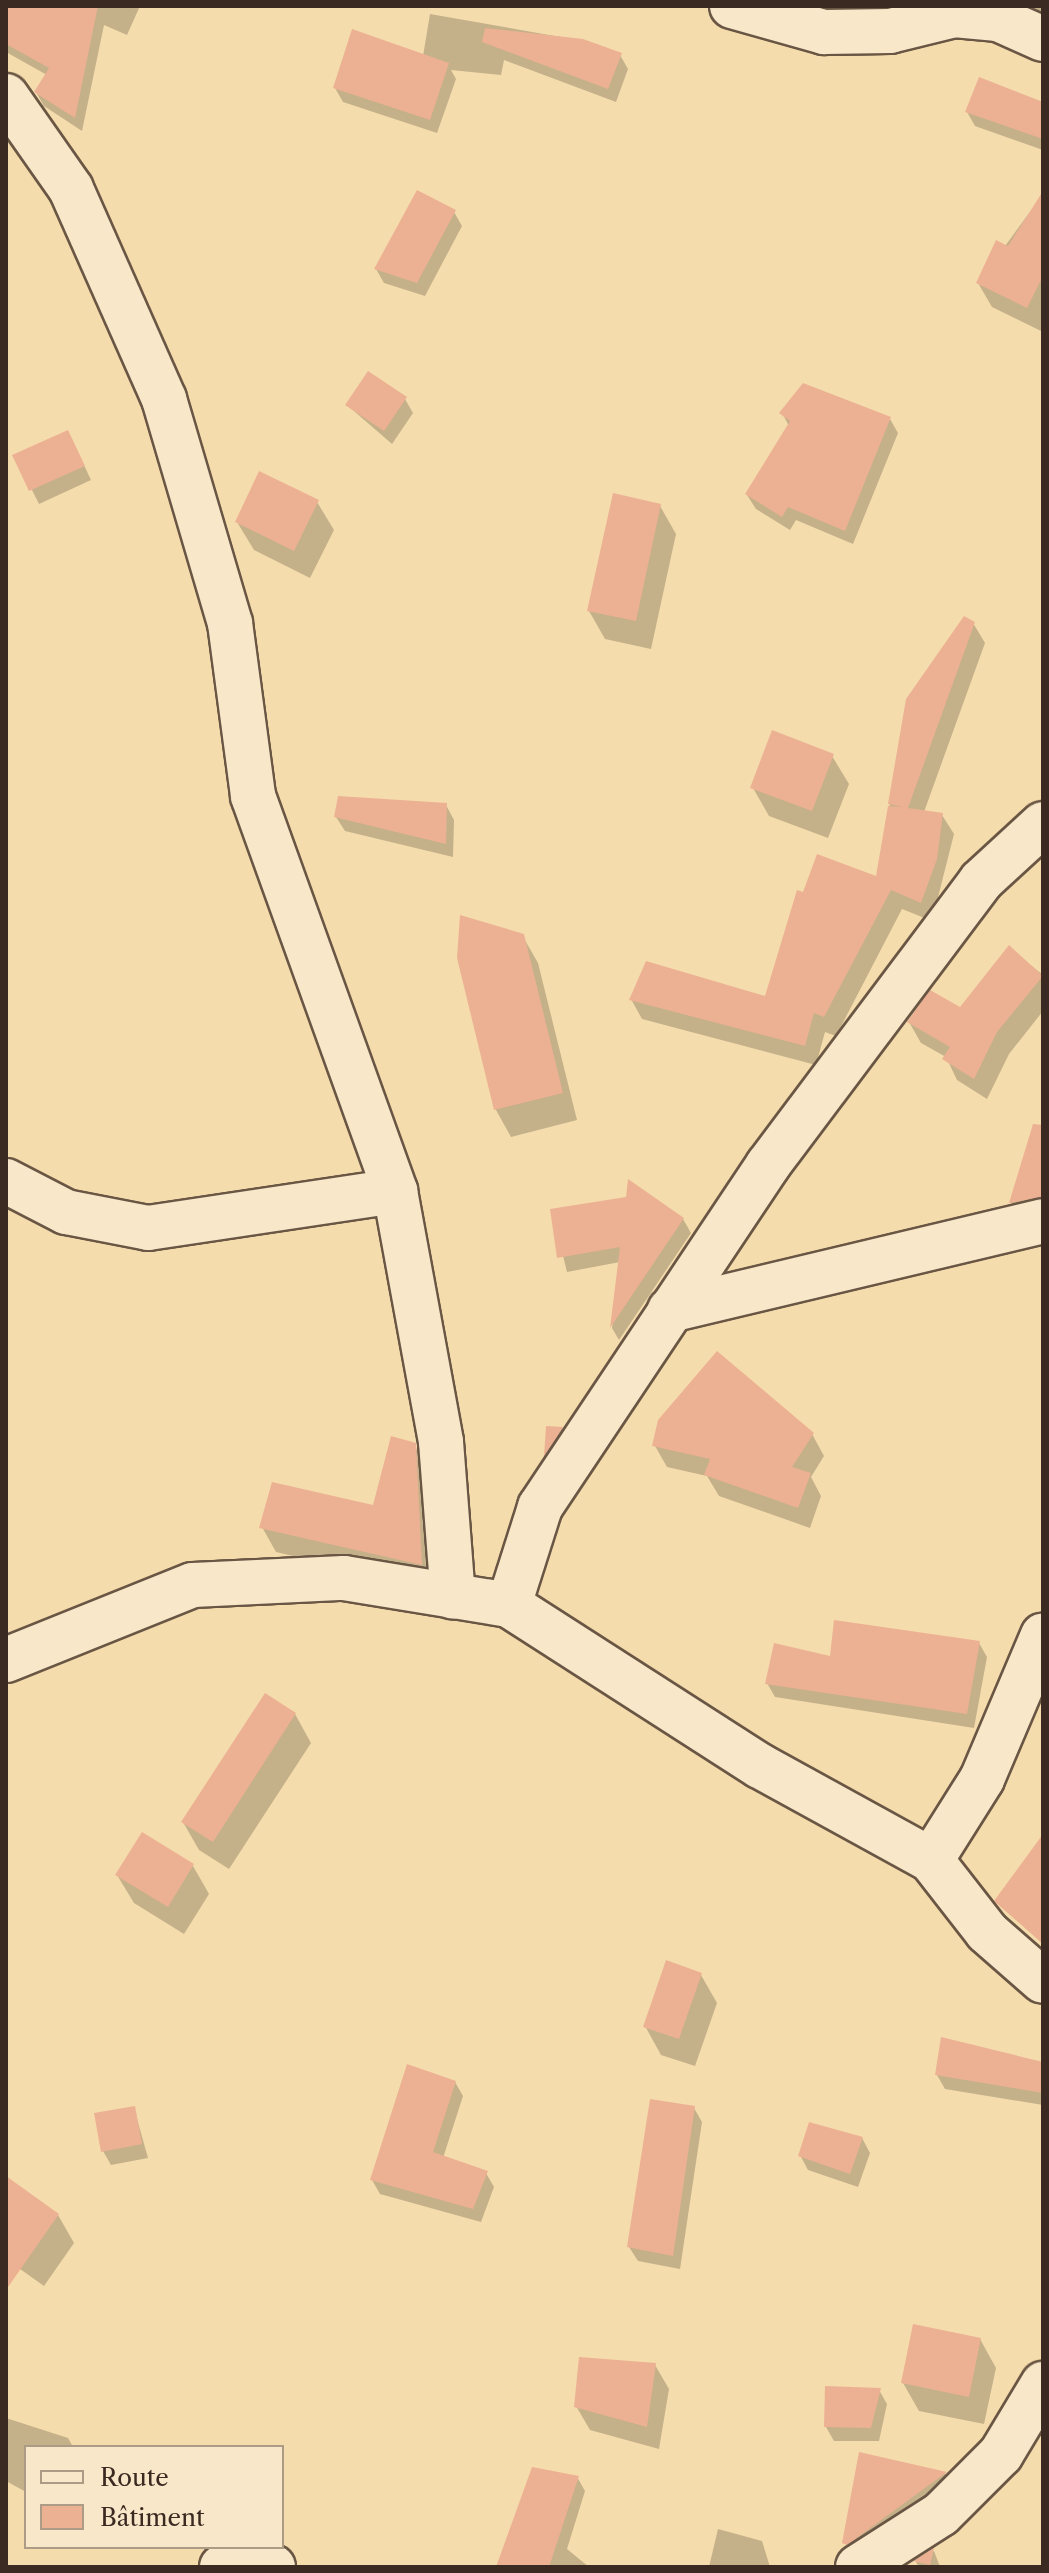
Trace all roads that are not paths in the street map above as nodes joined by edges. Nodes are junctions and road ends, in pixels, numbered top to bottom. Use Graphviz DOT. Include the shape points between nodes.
graph roads {
  1 [pos="732,6"];
  2 [pos="1004,12"];
  3 [pos="1043,39"];
  4 [pos="6,96"];
  5 [pos="1043,824"];
  6 [pos="6,1181"];
  7 [pos="395,1191"];
  8 [pos="1043,1221"];
  9 [pos="670,1310"];
  10 [pos="453,1597"];
  11 [pos="509,1605"];
  12 [pos="1043,1635"];
  13 [pos="6,1660"];
  14 [pos="931,1860"];
  15 [pos="1043,1981"];
  16 [pos="1043,2384"];
  17 [pos="222,2567"];
  18 [pos="273,2567"];
  19 [pos="858,2567"];
  1 -- 2 [label="street" via="824,32 890,31 954,15"];
  2 -- 3 [label="street"];
  4 -- 7 [label="street" via="71,189 164,399 230,623 253,796"];
  5 -- 9 [label="street" via="981,881"];
  6 -- 7 [label="street" via="66,1212 148,1228"];
  7 -- 10 [label="street" via="441,1442"];
  8 -- 9 [label="street"];
  9 -- 11 [label="street" via="540,1507"];
  10 -- 11 [label="street"];
  10 -- 13 [label="street" via="344,1578 193,1585"];
  11 -- 14 [label="street" via="760,1766"];
  12 -- 14 [label="street" via="982,1779"];
  14 -- 15 [label="street" via="987,1932"];
  16 -- 19 [label="street" via="1001,2454 941,2514"];
  17 -- 18 [label="street"];
}
